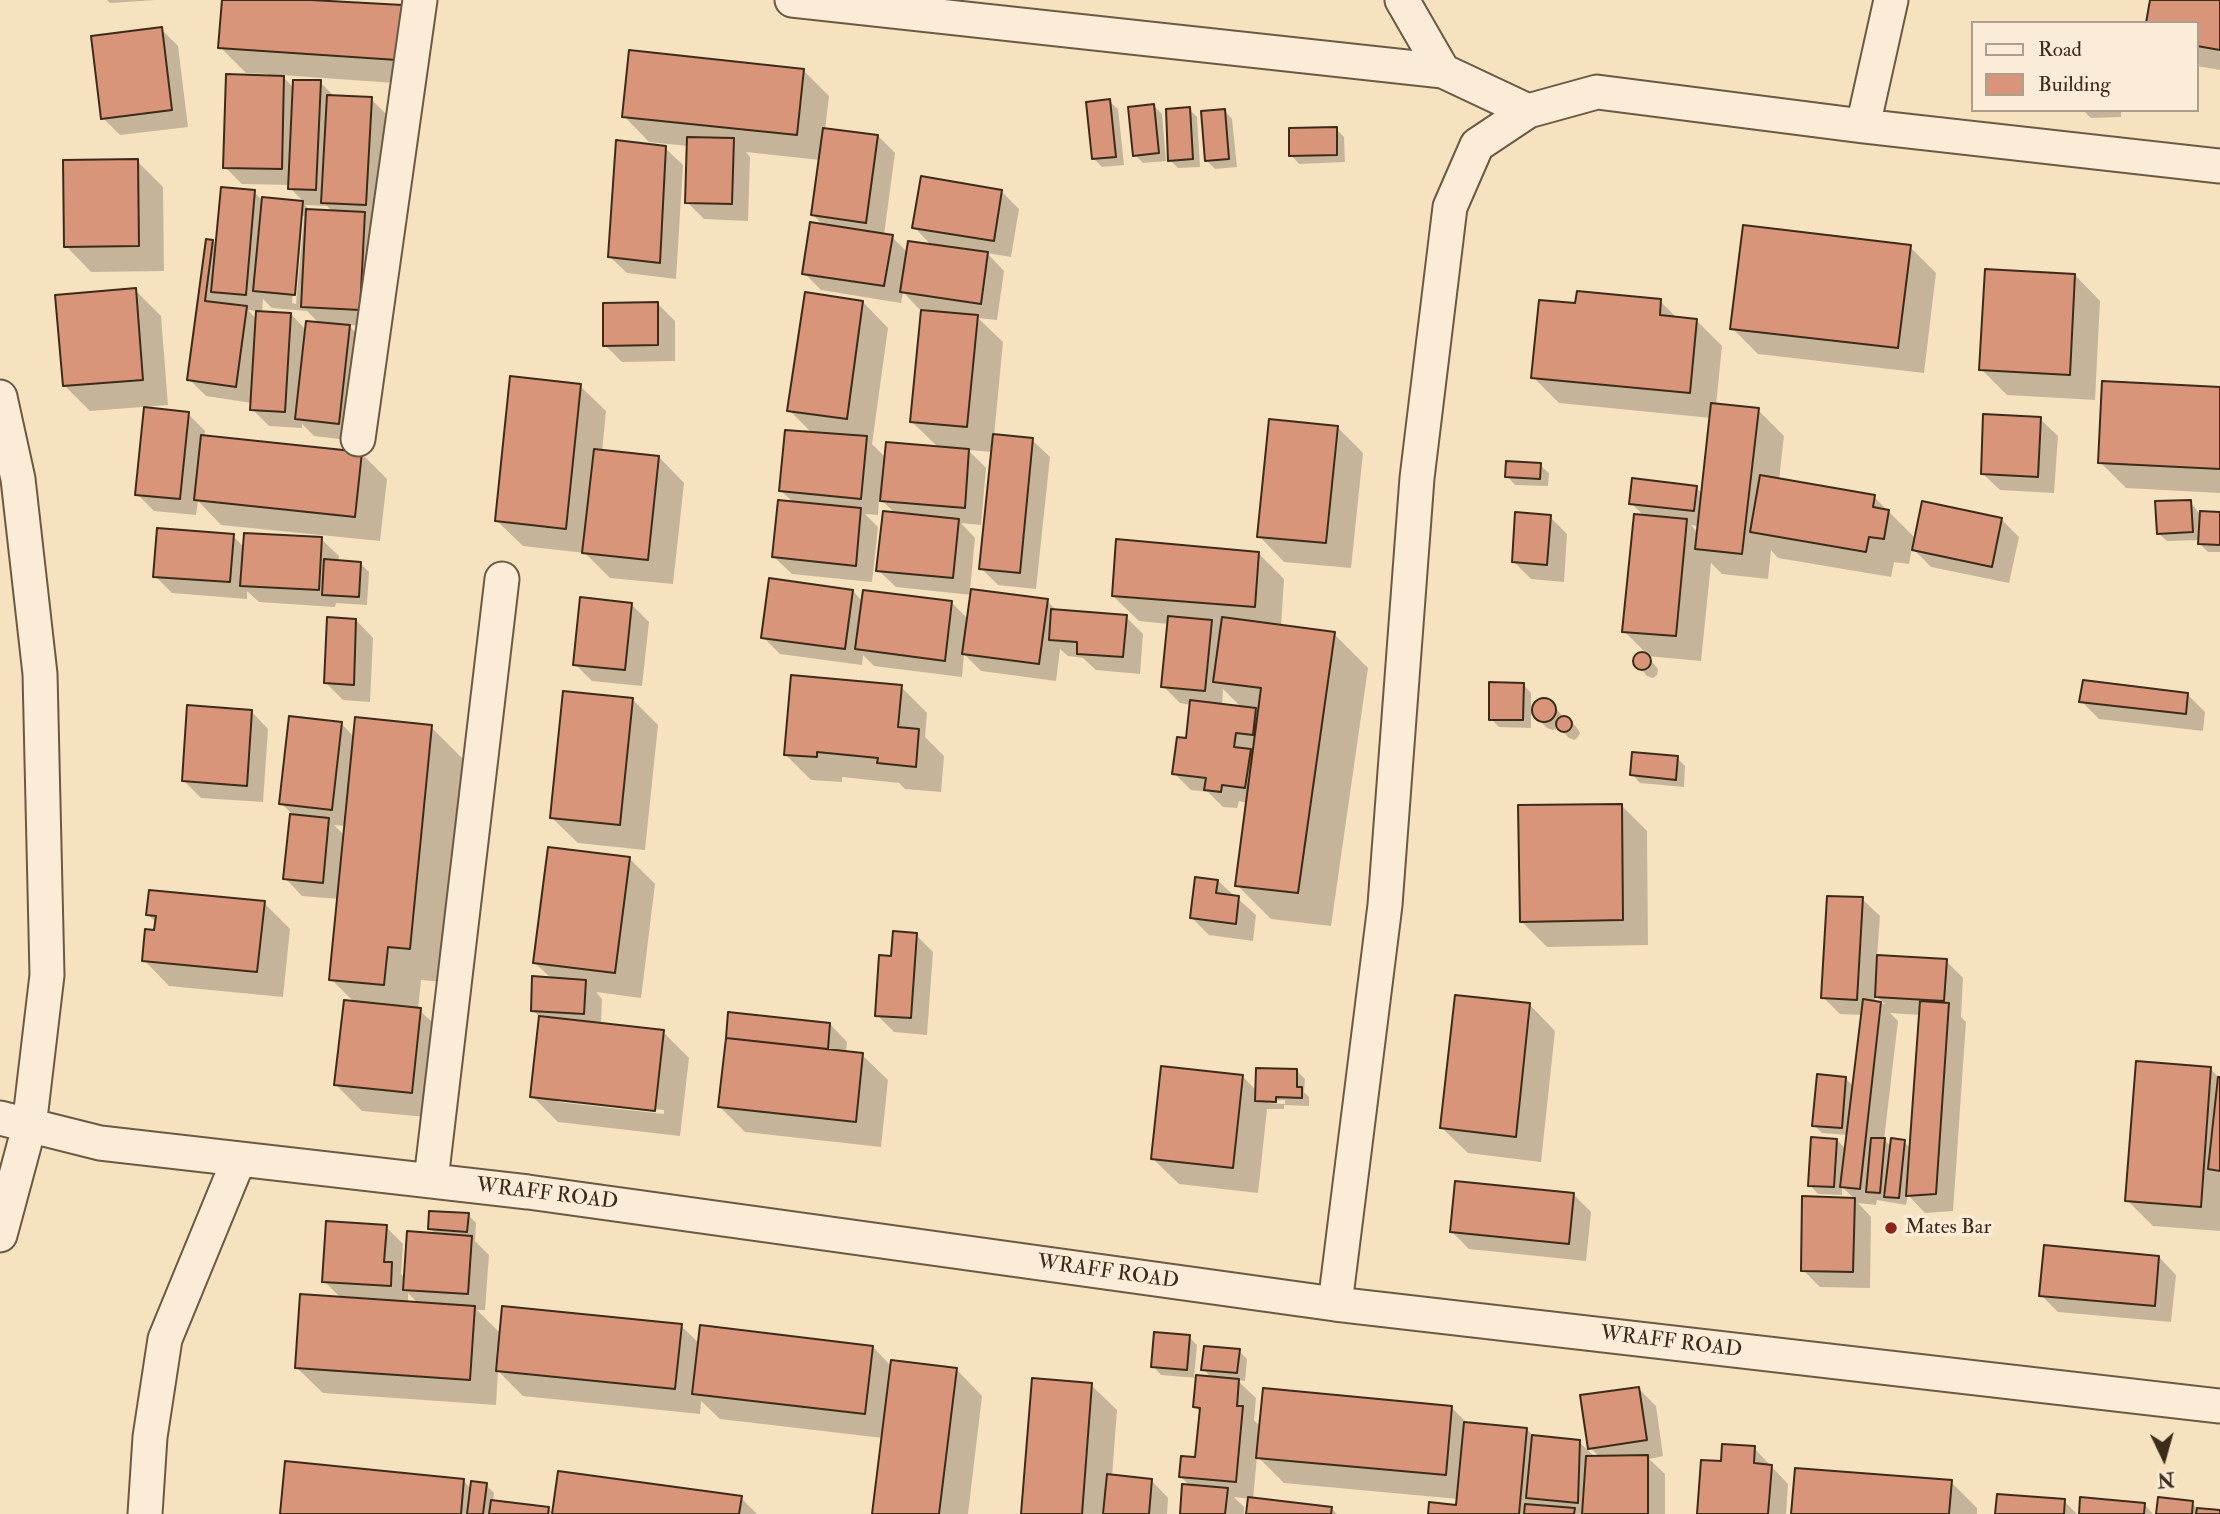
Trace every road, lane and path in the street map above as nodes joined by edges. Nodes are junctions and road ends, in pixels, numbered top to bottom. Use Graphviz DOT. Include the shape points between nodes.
graph roads {
  1 [pos="420,0"];
  2 [pos="1402,0"];
  3 [pos="1891,0"];
  4 [pos="798,1"];
  5 [pos="1443,71"];
  6 [pos="1528,111"];
  7 [pos="1863,126"];
  8 [pos="2220,166"];
  9 [pos="0,397"];
  10 [pos="358,439"];
  11 [pos="502,579"];
  12 [pos="15,1123"];
  13 [pos="239,1159"];
  14 [pos="431,1180"];
  15 [pos="0,1235"];
  16 [pos="1335,1304"];
  17 [pos="2220,1406"];
  18 [pos="145,1514"];
  1 -- 10 [label="street"];
  2 -- 5 [label="street"];
  3 -- 7 [label="street"];
  4 -- 5 [label="street"];
  5 -- 6 [label="street"];
  6 -- 7 [label="street" via="1597,92"];
  6 -- 16 [label="street" via="1478,145 1450,208 1417,478 1385,905"];
  7 -- 8 [label="street"];
  9 -- 12 [label="street" via="18,479 40,674 47,975"];
  11 -- 14 [label="street"];
  12 -- 13 [label="street, WRAFF ROAD" via="100,1143"];
  12 -- 15 [label="street"];
  13 -- 14 [label="street, WRAFF ROAD"];
  13 -- 18 [label="street" via="165,1339 149,1437"];
  14 -- 16 [label="street, WRAFF ROAD"];
  16 -- 17 [label="street, WRAFF ROAD"];
}
